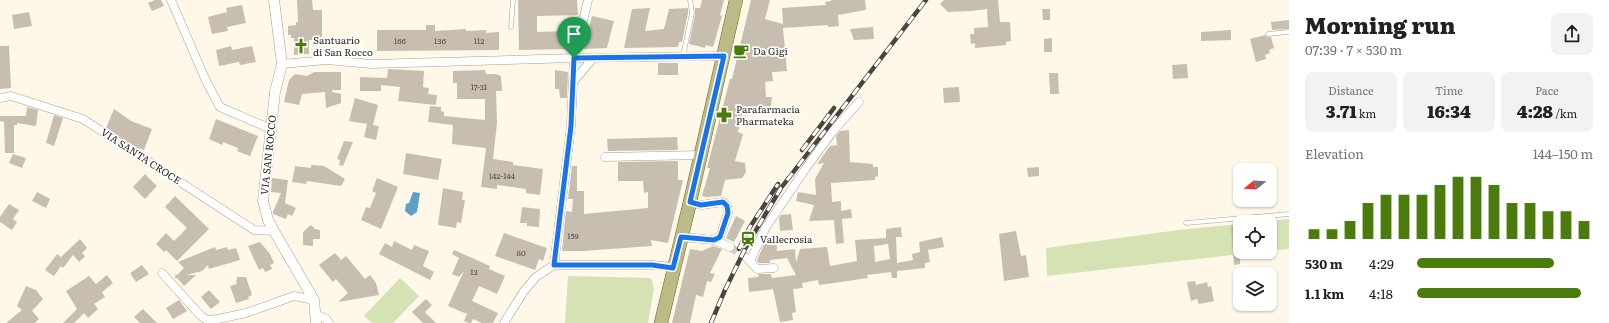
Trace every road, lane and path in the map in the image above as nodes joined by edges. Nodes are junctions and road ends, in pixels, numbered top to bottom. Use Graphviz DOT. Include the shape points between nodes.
graph roads {
  1 [pos="171,0"];
  2 [pos="274,0"];
  3 [pos="514,0"];
  4 [pos="588,0"];
  5 [pos="690,0"];
  6 [pos="736,0"];
  7 [pos="511,27"];
  8 [pos="1289,32"];
  9 [pos="1268,34"];
  10 [pos="683,56"];
  11 [pos="724,56"];
  12 [pos="594,57"];
  13 [pos="574,58"];
  14 [pos="282,64"];
  15 [pos="573,82"];
  16 [pos="0,98"];
  17 [pos="859,102"];
  18 [pos="270,129"];
  19 [pos="701,155"];
  20 [pos="605,157"];
  21 [pos="690,202"];
  22 [pos="1289,214"];
  23 [pos="1186,223"];
  24 [pos="274,231"];
  25 [pos="681,237"];
  26 [pos="714,240"];
  27 [pos="730,247"];
  28 [pos="554,265"];
  29 [pos="673,268"];
  30 [pos="774,268"];
  31 [pos="162,273"];
  32 [pos="314,300"];
  33 [pos="316,318"];
  34 [pos="329,323"];
  35 [pos="504,323"];
  36 [pos="661,323"];
  1 -- 18 [label="street" via="220,107"];
  2 -- 14 [label="street, VIA SAN ROCCO"];
  3 -- 7 [label="lane"];
  4 -- 13 [label="street"];
  5 -- 10 [label="lane" via="692,13"];
  6 -- 11 [label="main road"];
  8 -- 9 [label="lane"];
  10 -- 11 [label="street"];
  10 -- 12 [label="street"];
  11 -- 19 [label="main road"];
  12 -- 13 [label="street"];
  12 -- 15 [label="street"];
  13 -- 14 [label="street" via="372,64 327,60"];
  13 -- 15 [label="street"];
  14 -- 18 [label="street, VIA SAN ROCCO"];
  15 -- 28 [label="street" via="571,126"];
  16 -- 24 [label="street, VIA SANTA CROCE" via="11,96 83,119 254,230"];
  17 -- 30 [label="street" via="806,168 766,227 748,259 757,269"];
  18 -- 24 [label="street, VIA SAN ROCCO" via="263,201"];
  19 -- 20 [label="street"];
  19 -- 21 [label="main road"];
  21 -- 25 [label="main road"];
  21 -- 26 [label="street" via="701,205 723,202 727,206 728,213 720,237"];
  22 -- 23 [label="lane"];
  24 -- 32 [label="street, VIA SAN ROCCO"];
  25 -- 26 [label="street"];
  25 -- 29 [label="main road"];
  26 -- 27 [label="street"];
  28 -- 29 [label="street" via="652,265"];
  28 -- 35 [label="street" via="536,277 524,290"];
  29 -- 36 [label="main road"];
  31 -- 32 [label="street" via="207,320 246,313 294,296"];
  32 -- 33 [label="street, VIA SAN ROCCO"];
  33 -- 34 [label="street" via="326,319"];
}
